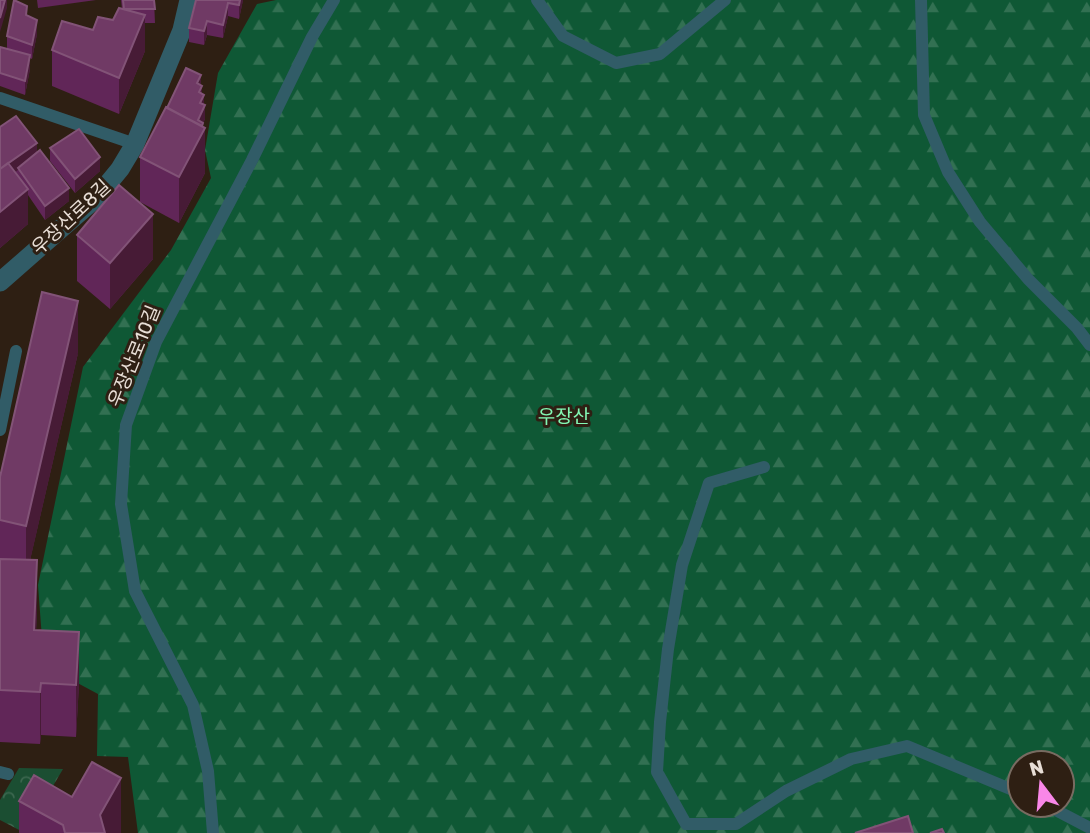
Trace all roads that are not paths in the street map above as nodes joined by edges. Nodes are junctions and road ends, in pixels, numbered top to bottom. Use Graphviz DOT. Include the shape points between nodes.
graph roads {
  1 [pos="189,0"];
  2 [pos="334,0"];
  3 [pos="537,0"];
  4 [pos="725,0"];
  5 [pos="921,0"];
  6 [pos="0,98"];
  7 [pos="135,144"];
  8 [pos="0,282"];
  9 [pos="1090,345"];
  10 [pos="16,351"];
  11 [pos="0,430"];
  12 [pos="764,467"];
  13 [pos="1006,787"];
  14 [pos="1073,819"];
  15 [pos="1090,828"];
  16 [pos="213,833"];
  1 -- 7 [label="street, 우장산로8길" via="182,30"];
  2 -- 16 [label="lane, 우장산로10길" via="156,342 127,425 121,504 135,591 193,705 208,771"];
  3 -- 4 [label="lane" via="563,36 616,63 660,54"];
  5 -- 9 [label="lane" via="924,115 948,172 980,222"];
  6 -- 7 [label="lane"];
  7 -- 8 [label="street, 우장산로8길" via="97,197"];
  10 -- 11 [label="lane"];
  12 -- 13 [label="lane" via="709,483 682,565 668,649 657,772 686,824 736,824 786,791 851,759 907,746"];
  14 -- 15 [label="lane"];
}
